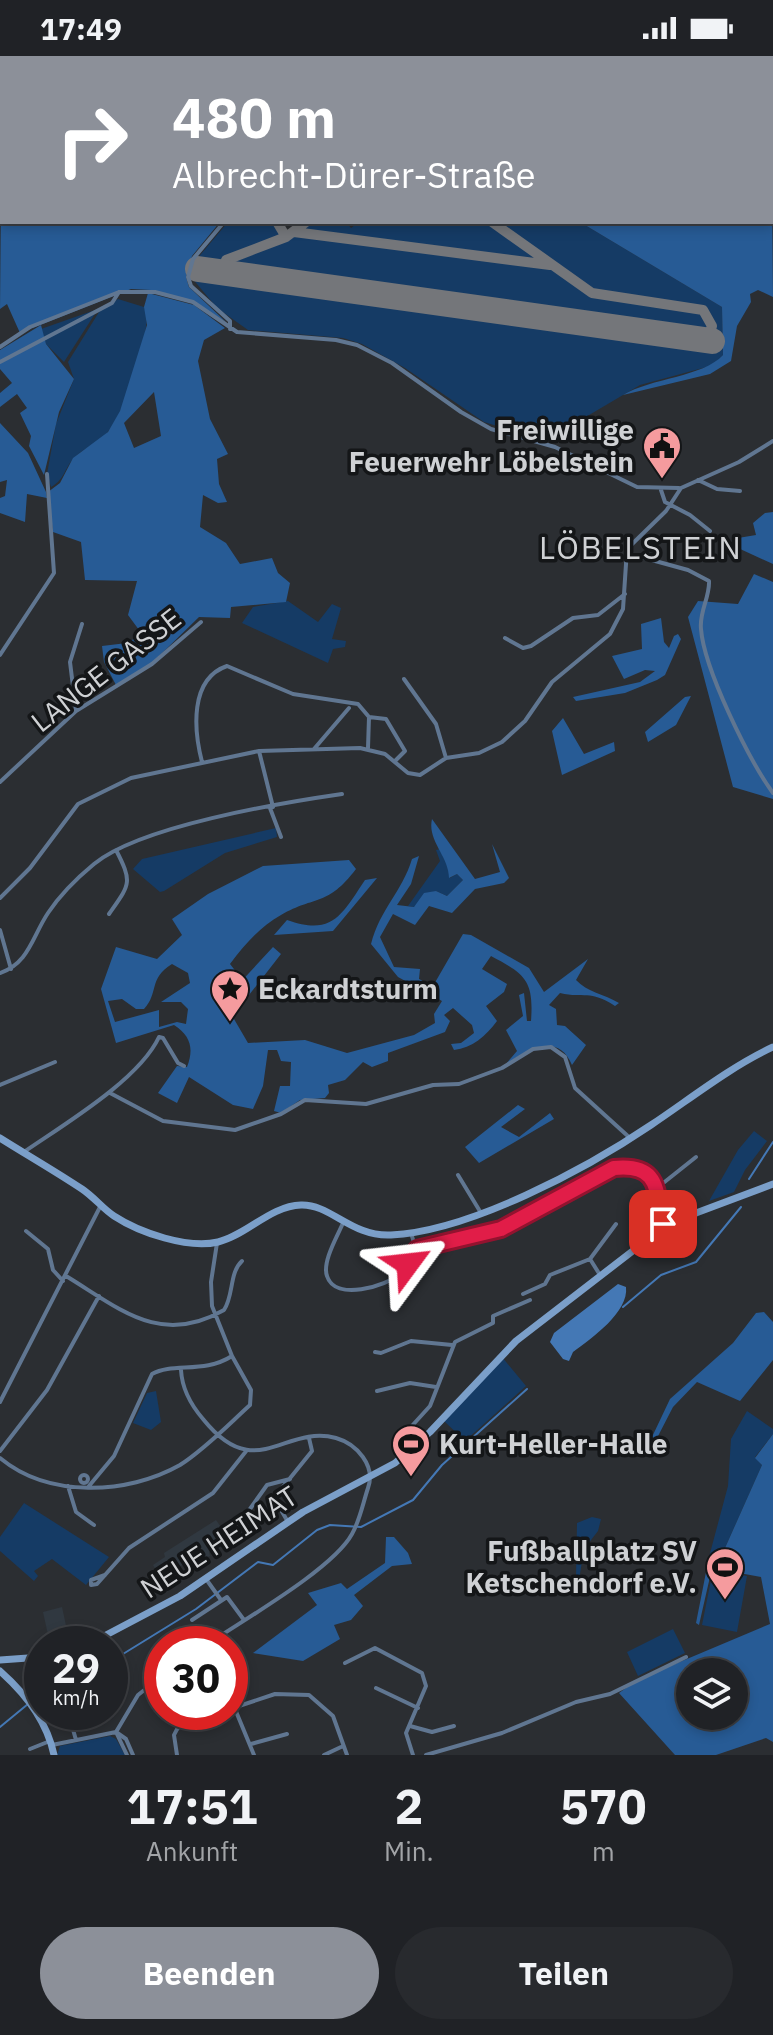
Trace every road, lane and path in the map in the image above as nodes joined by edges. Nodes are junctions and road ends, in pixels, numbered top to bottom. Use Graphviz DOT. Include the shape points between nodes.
graph roads {
  1 [pos="222,224"];
  2 [pos="119,292"];
  3 [pos="230,329"];
  4 [pos="0,347"];
  5 [pos="0,362"];
  6 [pos="773,441"];
  7 [pos="47,474"];
  8 [pos="698,480"];
  9 [pos="681,488"];
  10 [pos="661,490"];
  11 [pos="740,491"];
  12 [pos="670,504"];
  13 [pos="710,531"];
  14 [pos="625,553"];
  15 [pos="625,594"];
  16 [pos="201,622"];
  17 [pos="82,624"];
  18 [pos="505,638"];
  19 [pos="0,655"];
  20 [pos="404,679"];
  21 [pos="352,705"];
  22 [pos="76,711"];
  23 [pos="369,717"];
  24 [pos="368,748"];
  25 [pos="314,749"];
  26 [pos="259,751"];
  27 [pos="446,758"];
  28 [pos="395,761"];
  29 [pos="202,762"];
  30 [pos="0,782"];
  31 [pos="773,793"];
  32 [pos="342,794"];
  33 [pos="271,808"];
  34 [pos="281,837"];
  35 [pos="116,850"];
  36 [pos="0,898"];
  37 [pos="109,914"];
  38 [pos="0,930"];
  39 [pos="9,970"];
  40 [pos="0,973"];
  41 [pos="773,1047"];
  42 [pos="55,1062"];
  43 [pos="184,1066"];
  44 [pos="0,1085"];
  45 [pos="110,1093"];
  46 [pos="0,1138"];
  47 [pos="630,1139"];
  48 [pos="23,1153"];
  49 [pos="696,1157"];
  50 [pos="458,1175"];
  51 [pos="773,1184"];
  52 [pos="657,1188"];
  53 [pos="101,1205"];
  54 [pos="481,1213"];
  55 [pos="343,1223"];
  56 [pos="616,1224"];
  57 [pos="665,1228"];
  58 [pos="26,1231"];
  59 [pos="411,1233"];
  60 [pos="217,1243"];
  61 [pos="417,1249"];
  62 [pos="590,1259"];
  63 [pos="242,1261"];
  64 [pos="600,1275"];
  65 [pos="64,1279"];
  66 [pos="523,1294"];
  67 [pos="99,1296"];
  68 [pos="530,1300"];
  69 [pos="215,1315"];
  70 [pos="452,1345"];
  71 [pos="375,1352"];
  72 [pos="232,1356"];
  73 [pos="181,1370"];
  74 [pos="436,1387"];
  75 [pos="377,1391"];
  76 [pos="0,1402"];
  77 [pos="217,1435"];
  78 [pos="309,1438"];
  79 [pos="247,1450"];
  80 [pos="0,1451"];
  81 [pos="406,1454"];
  82 [pos="0,1458"];
  83 [pos="100,1476"];
  84 [pos="372,1477"];
  85 [pos="290,1479"];
  86 [pos="68,1486"];
  87 [pos="354,1486"];
  88 [pos="89,1487"];
  89 [pos="103,1487"];
  90 [pos="365,1497"];
  91 [pos="245,1516"];
  92 [pos="288,1522"];
  93 [pos="94,1525"];
  94 [pos="105,1575"];
  95 [pos="206,1579"];
  96 [pos="220,1598"];
  97 [pos="192,1620"];
  98 [pos="244,1620"];
  99 [pos="125,1626"];
  100 [pos="235,1626"];
  101 [pos="686,1657"];
  102 [pos="24,1658"];
  103 [pos="2,1660"];
  104 [pos="345,1663"];
  105 [pos="0,1671"];
  106 [pos="376,1688"];
  107 [pos="144,1690"];
  108 [pos="248,1703"];
  109 [pos="418,1708"];
  110 [pos="410,1726"];
  111 [pos="454,1726"];
  112 [pos="74,1730"];
  113 [pos="177,1730"];
  114 [pos="243,1730"];
  115 [pos="116,1732"];
  116 [pos="287,1734"];
  117 [pos="77,1741"];
  118 [pos="51,1743"];
  119 [pos="251,1744"];
  120 [pos="341,1747"];
  121 [pos="30,1749"];
  122 [pos="54,1755"];
  123 [pos="127,1755"];
  124 [pos="133,1755"];
  125 [pos="177,1755"];
  126 [pos="254,1755"];
  127 [pos="324,1755"];
  128 [pos="347,1755"];
  129 [pos="413,1755"];
  130 [pos="426,1755"];
  1 -- 3 [label="street" via="193,259 188,277 191,286 230,321"];
  2 -- 3 [label="street" via="143,290 188,300"];
  2 -- 4 [label="street" via="30,327"];
  2 -- 5 [label="street" via="112,303"];
  3 -- 10 [label="street" via="357,345 482,425 555,447 637,487"];
  6 -- 8 [label="street"];
  7 -- 19 [label="street" via="54,573"];
  8 -- 9 [label="street"];
  8 -- 11 [label="street" via="724,491"];
  9 -- 10 [label="street"];
  9 -- 12 [label="street"];
  10 -- 12 [label="street" via="662,499"];
  12 -- 13 [label="street"];
  12 -- 14 [label="street"];
  14 -- 15 [label="street"];
  14 -- 31 [label="street" via="709,581 702,638 745,748"];
  15 -- 18 [label="street" via="598,615 573,618 527,648"];
  15 -- 27 [label="street" via="614,629 552,682 511,735 485,751"];
  16 -- 22 [label="street, LANGE GASSE" via="152,664"];
  17 -- 22 [label="street" via="70,662"];
  20 -- 27 [label="street" via="436,724"];
  21 -- 23 [label="street"];
  21 -- 25 [label="street"];
  21 -- 29 [label="street" via="293,694 232,666 222,667 209,675 202,689 196,734"];
  22 -- 30 [label="street, LANGE GASSE"];
  23 -- 24 [label="street"];
  23 -- 28 [label="street" via="386,719 405,751"];
  24 -- 25 [label="street"];
  24 -- 28 [label="street"];
  25 -- 26 [label="street"];
  26 -- 29 [label="street"];
  26 -- 33 [label="street"];
  27 -- 28 [label="street" via="420,775 408,773"];
  29 -- 36 [label="street" via="131,778 84,800"];
  32 -- 33 [label="street"];
  33 -- 34 [label="street"];
  33 -- 35 [label="street" via="152,834"];
  35 -- 37 [label="street" via="130,878"];
  35 -- 39 [label="street" via="57,901 25,957"];
  38 -- 39 [label="street"];
  39 -- 40 [label="street"];
  41 -- 47 [label="street"];
  42 -- 44 [label="street"];
  43 -- 45 [label="street" via="160,1037"];
  45 -- 47 [label="street" via="163,1121 235,1130 305,1100 366,1104 433,1085 459,1084 533,1049 551,1047 565,1057 575,1088"];
  45 -- 48 [label="street"];
  46 -- 48 [label="street"];
  47 -- 54 [label="street" via="603,1157"];
  48 -- 53 [label="street"];
  49 -- 52 [label="street"];
  50 -- 54 [label="street"];
  51 -- 57 [label="street, NEUE HEIMAT"];
  52 -- 57 [label="street"];
  52 -- 61 [label="street" via="637,1170 614,1168 501,1229"];
  53 -- 60 [label="street" via="145,1231"];
  53 -- 65 [label="street"];
  54 -- 59 [label="street"];
  55 -- 59 [label="street" via="369,1233"];
  55 -- 60 [label="street" via="319,1209 292,1206"];
  55 -- 61 [label="street" via="326,1272 340,1288 368,1288 397,1276"];
  56 -- 62 [label="street"];
  57 -- 64 [label="street, NEUE HEIMAT"];
  58 -- 65 [label="street" via="48,1249 53,1270"];
  59 -- 61 [label="street"];
  60 -- 69 [label="street" via="210,1292"];
  62 -- 64 [label="street"];
  62 -- 66 [label="street" via="550,1275 545,1284"];
  63 -- 69 [label="street" via="228,1304"];
  64 -- 81 [label="street, NEUE HEIMAT" via="502,1353"];
  65 -- 67 [label="street"];
  65 -- 76 [label="street"];
  67 -- 69 [label="street" via="131,1316 164,1324 188,1326"];
  67 -- 80 [label="street" via="47,1390"];
  68 -- 70 [label="street" via="493,1316 493,1323"];
  69 -- 72 [label="street"];
  70 -- 71 [label="street" via="411,1341"];
  70 -- 74 [label="street"];
  72 -- 73 [label="street"];
  72 -- 77 [label="street" via="253,1401"];
  73 -- 77 [label="street" via="191,1403"];
  73 -- 83 [label="street" via="150,1376"];
  74 -- 75 [label="street" via="413,1383"];
  74 -- 81 [label="street" via="430,1406 400,1439"];
  77 -- 79 [label="street"];
  77 -- 89 [label="street" via="165,1472"];
  78 -- 79 [label="street"];
  78 -- 84 [label="street" via="335,1438 350,1445 368,1464"];
  78 -- 85 [label="street" via="313,1450"];
  79 -- 94 [label="street" via="213,1493 129,1548"];
  81 -- 84 [label="street, NEUE HEIMAT"];
  82 -- 86 [label="street" via="23,1476"];
  83 -- 88 [label="street"];
  83 -- 89 [label="street"];
  84 -- 87 [label="street, NEUE HEIMAT"];
  84 -- 90 [label="street"];
  85 -- 91 [label="street" via="267,1485"];
  85 -- 92 [label="street" via="274,1498"];
  86 -- 88 [label="street"];
  86 -- 93 [label="street" via="76,1512"];
  87 -- 90 [label="street" via="362,1488"];
  87 -- 92 [label="street, NEUE HEIMAT"];
  88 -- 89 [label="street"];
  90 -- 98 [label="street" via="355,1528 340,1547"];
  92 -- 95 [label="street, NEUE HEIMAT"];
  95 -- 96 [label="street"];
  95 -- 99 [label="street, NEUE HEIMAT"];
  96 -- 97 [label="street"];
  96 -- 98 [label="street" via="229,1597"];
  98 -- 100 [label="street"];
  101 -- 130 [label="street" via="610,1694"];
  102 -- 103 [label="street"];
  103 -- 105 [label="street"];
  104 -- 109 [label="street" via="375,1648 417,1668 426,1686"];
  105 -- 118 [label="street" via="30,1702"];
  106 -- 109 [label="street"];
  107 -- 115 [label="street"];
  108 -- 120 [label="street" via="275,1694 309,1695 333,1716"];
  109 -- 110 [label="street"];
  110 -- 111 [label="street" via="432,1732"];
  110 -- 129 [label="street" via="406,1736"];
  112 -- 117 [label="street"];
  113 -- 125 [label="street"];
  114 -- 119 [label="street"];
  115 -- 117 [label="street"];
  115 -- 123 [label="street"];
  115 -- 124 [label="street"];
  116 -- 119 [label="street"];
  117 -- 118 [label="street"];
  118 -- 121 [label="street"];
  118 -- 122 [label="street"];
  119 -- 126 [label="street"];
  120 -- 127 [label="street"];
  120 -- 128 [label="street"];
}
